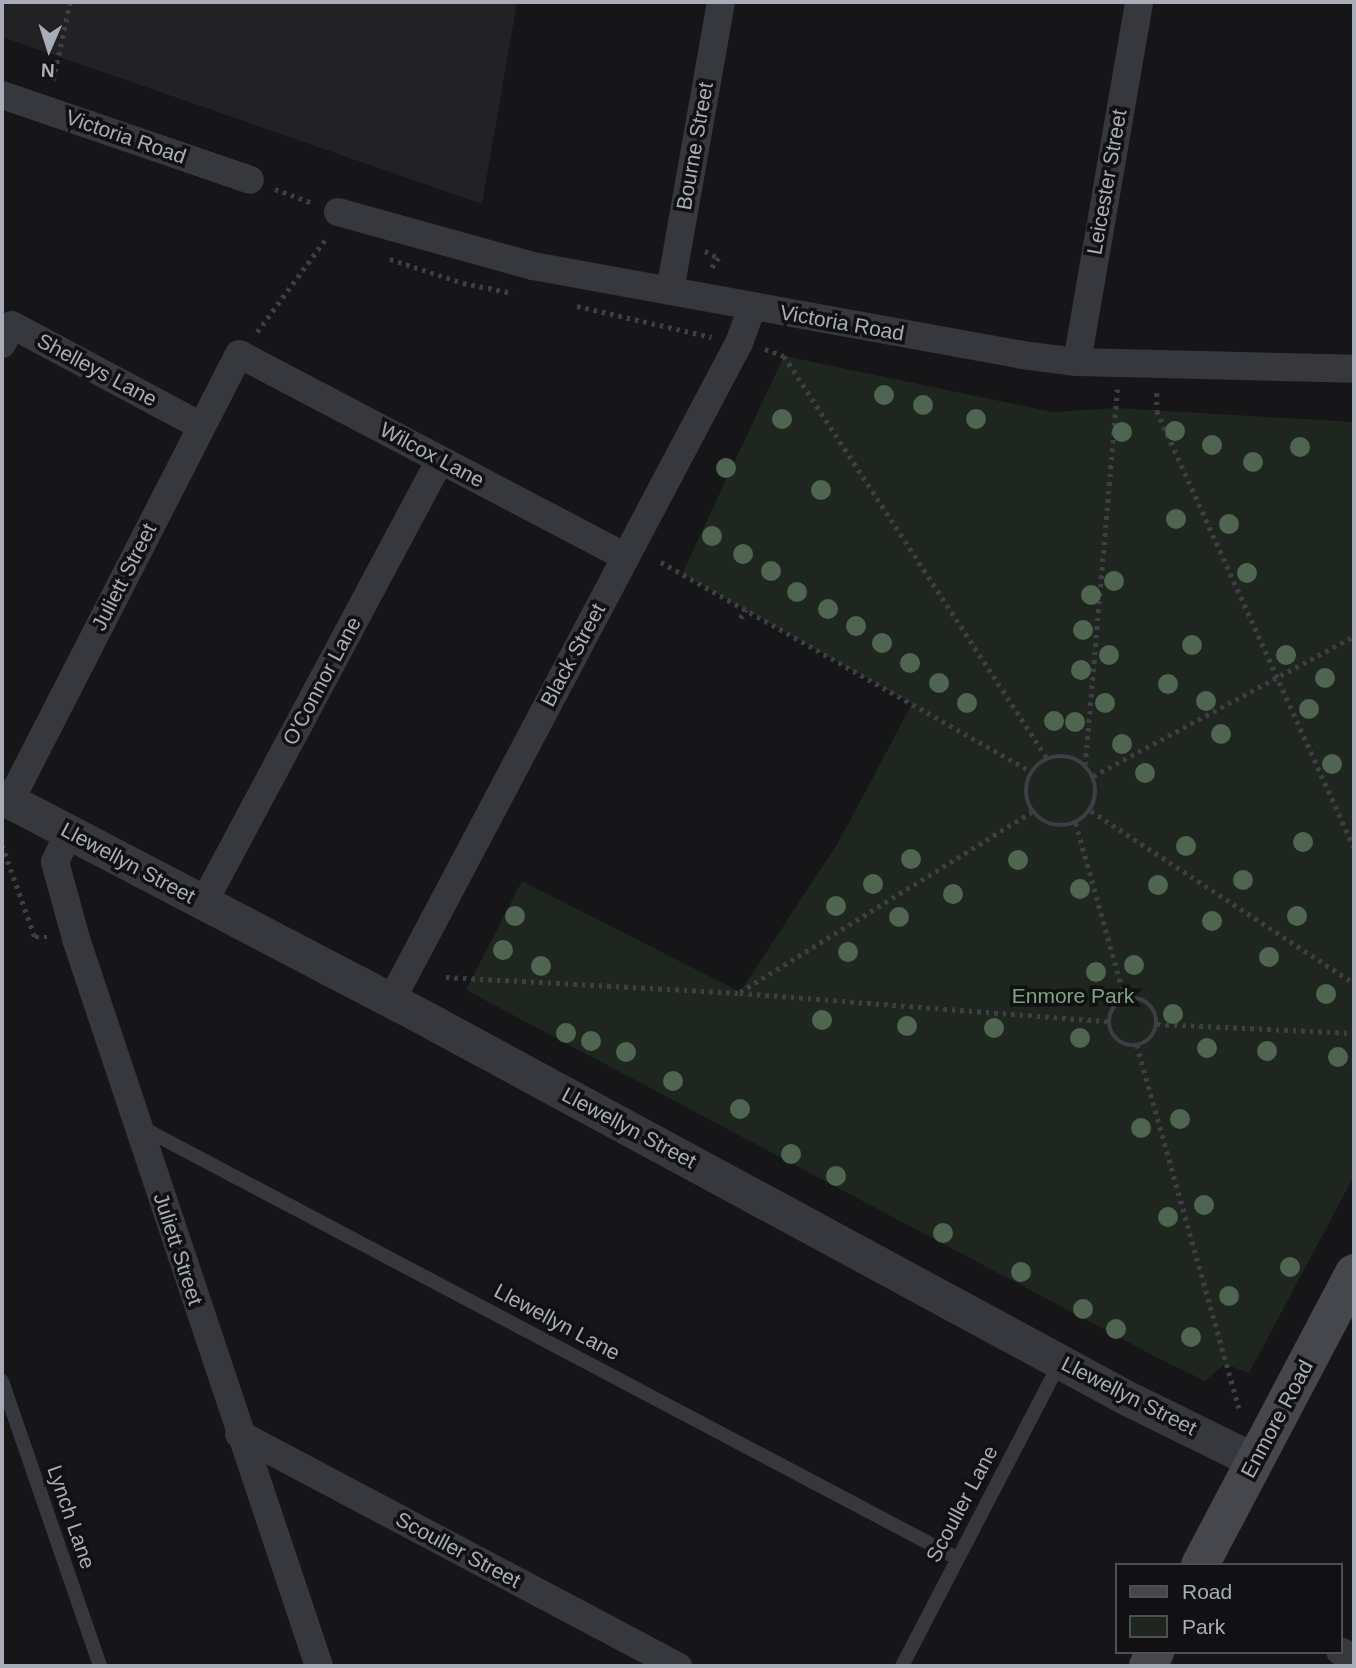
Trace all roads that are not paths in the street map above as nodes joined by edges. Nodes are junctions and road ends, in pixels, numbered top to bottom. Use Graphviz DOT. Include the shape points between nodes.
graph roads {
  1 [pos="721,2"];
  2 [pos="1139,2"];
  3 [pos="2,95"];
  4 [pos="250,180"];
  5 [pos="338,212"];
  6 [pos="670,290"];
  7 [pos="752,308"];
  8 [pos="2,344"];
  9 [pos="239,354"];
  10 [pos="1077,362"];
  11 [pos="1354,369"];
  12 [pos="201,426"];
  13 [pos="440,460"];
  14 [pos="625,557"];
  15 [pos="6,799"];
  16 [pos="69,832"];
  17 [pos="204,902"];
  18 [pos="391,1001"];
  19 [pos="138,1125"];
  20 [pos="1354,1273"];
  21 [pos="1061,1361"];
  22 [pos="2,1381"];
  23 [pos="239,1434"];
  24 [pos="1255,1461"];
  25 [pos="957,1558"];
  26 [pos="1201,1563"];
  27 [pos="100,1666"];
  28 [pos="319,1666"];
  29 [pos="678,1666"];
  30 [pos="902,1666"];
  1 -- 6 [label="street, Bourne Street"];
  2 -- 10 [label="street, Leicester Street"];
  3 -- 4 [label="street, Victoria Road"];
  5 -- 6 [label="street, Victoria Road" via="533,266"];
  6 -- 7 [label="street, Victoria Road"];
  7 -- 10 [label="street, Victoria Road"];
  7 -- 14 [label="street, Black Street"];
  8 -- 12 [label="street, Shelleys Lane" via="12,325"];
  9 -- 12 [label="street, Juliett Street"];
  9 -- 13 [label="street, Wilcox Lane"];
  10 -- 11 [label="street, Victoria Road"];
  12 -- 15 [label="street, Juliett Street"];
  13 -- 14 [label="street, Wilcox Lane"];
  13 -- 17 [label="street, O'Connor Lane"];
  14 -- 18 [label="street, Black Street"];
  15 -- 16 [label="street, Llewellyn Street"];
  16 -- 17 [label="street, Llewellyn Street"];
  16 -- 19 [label="street, Juliett Street" via="55,862"];
  17 -- 18 [label="street, Llewellyn Street"];
  18 -- 21 [label="street, Llewellyn Street"];
  19 -- 23 [label="street, Juliett Street"];
  19 -- 25 [label="lane, Llewellyn Lane"];
  20 -- 24 [label="main road, Enmore Road"];
  21 -- 24 [label="street, Llewellyn Street"];
  21 -- 25 [label="lane, Scouller Lane"];
  22 -- 27 [label="lane, Lynch Lane"];
  23 -- 28 [label="street, Juliett Street"];
  23 -- 29 [label="street, Scouller Street"];
  24 -- 26 [label="main road, Enmore Road"];
  25 -- 30 [label="lane, Scouller Lane"];
}
